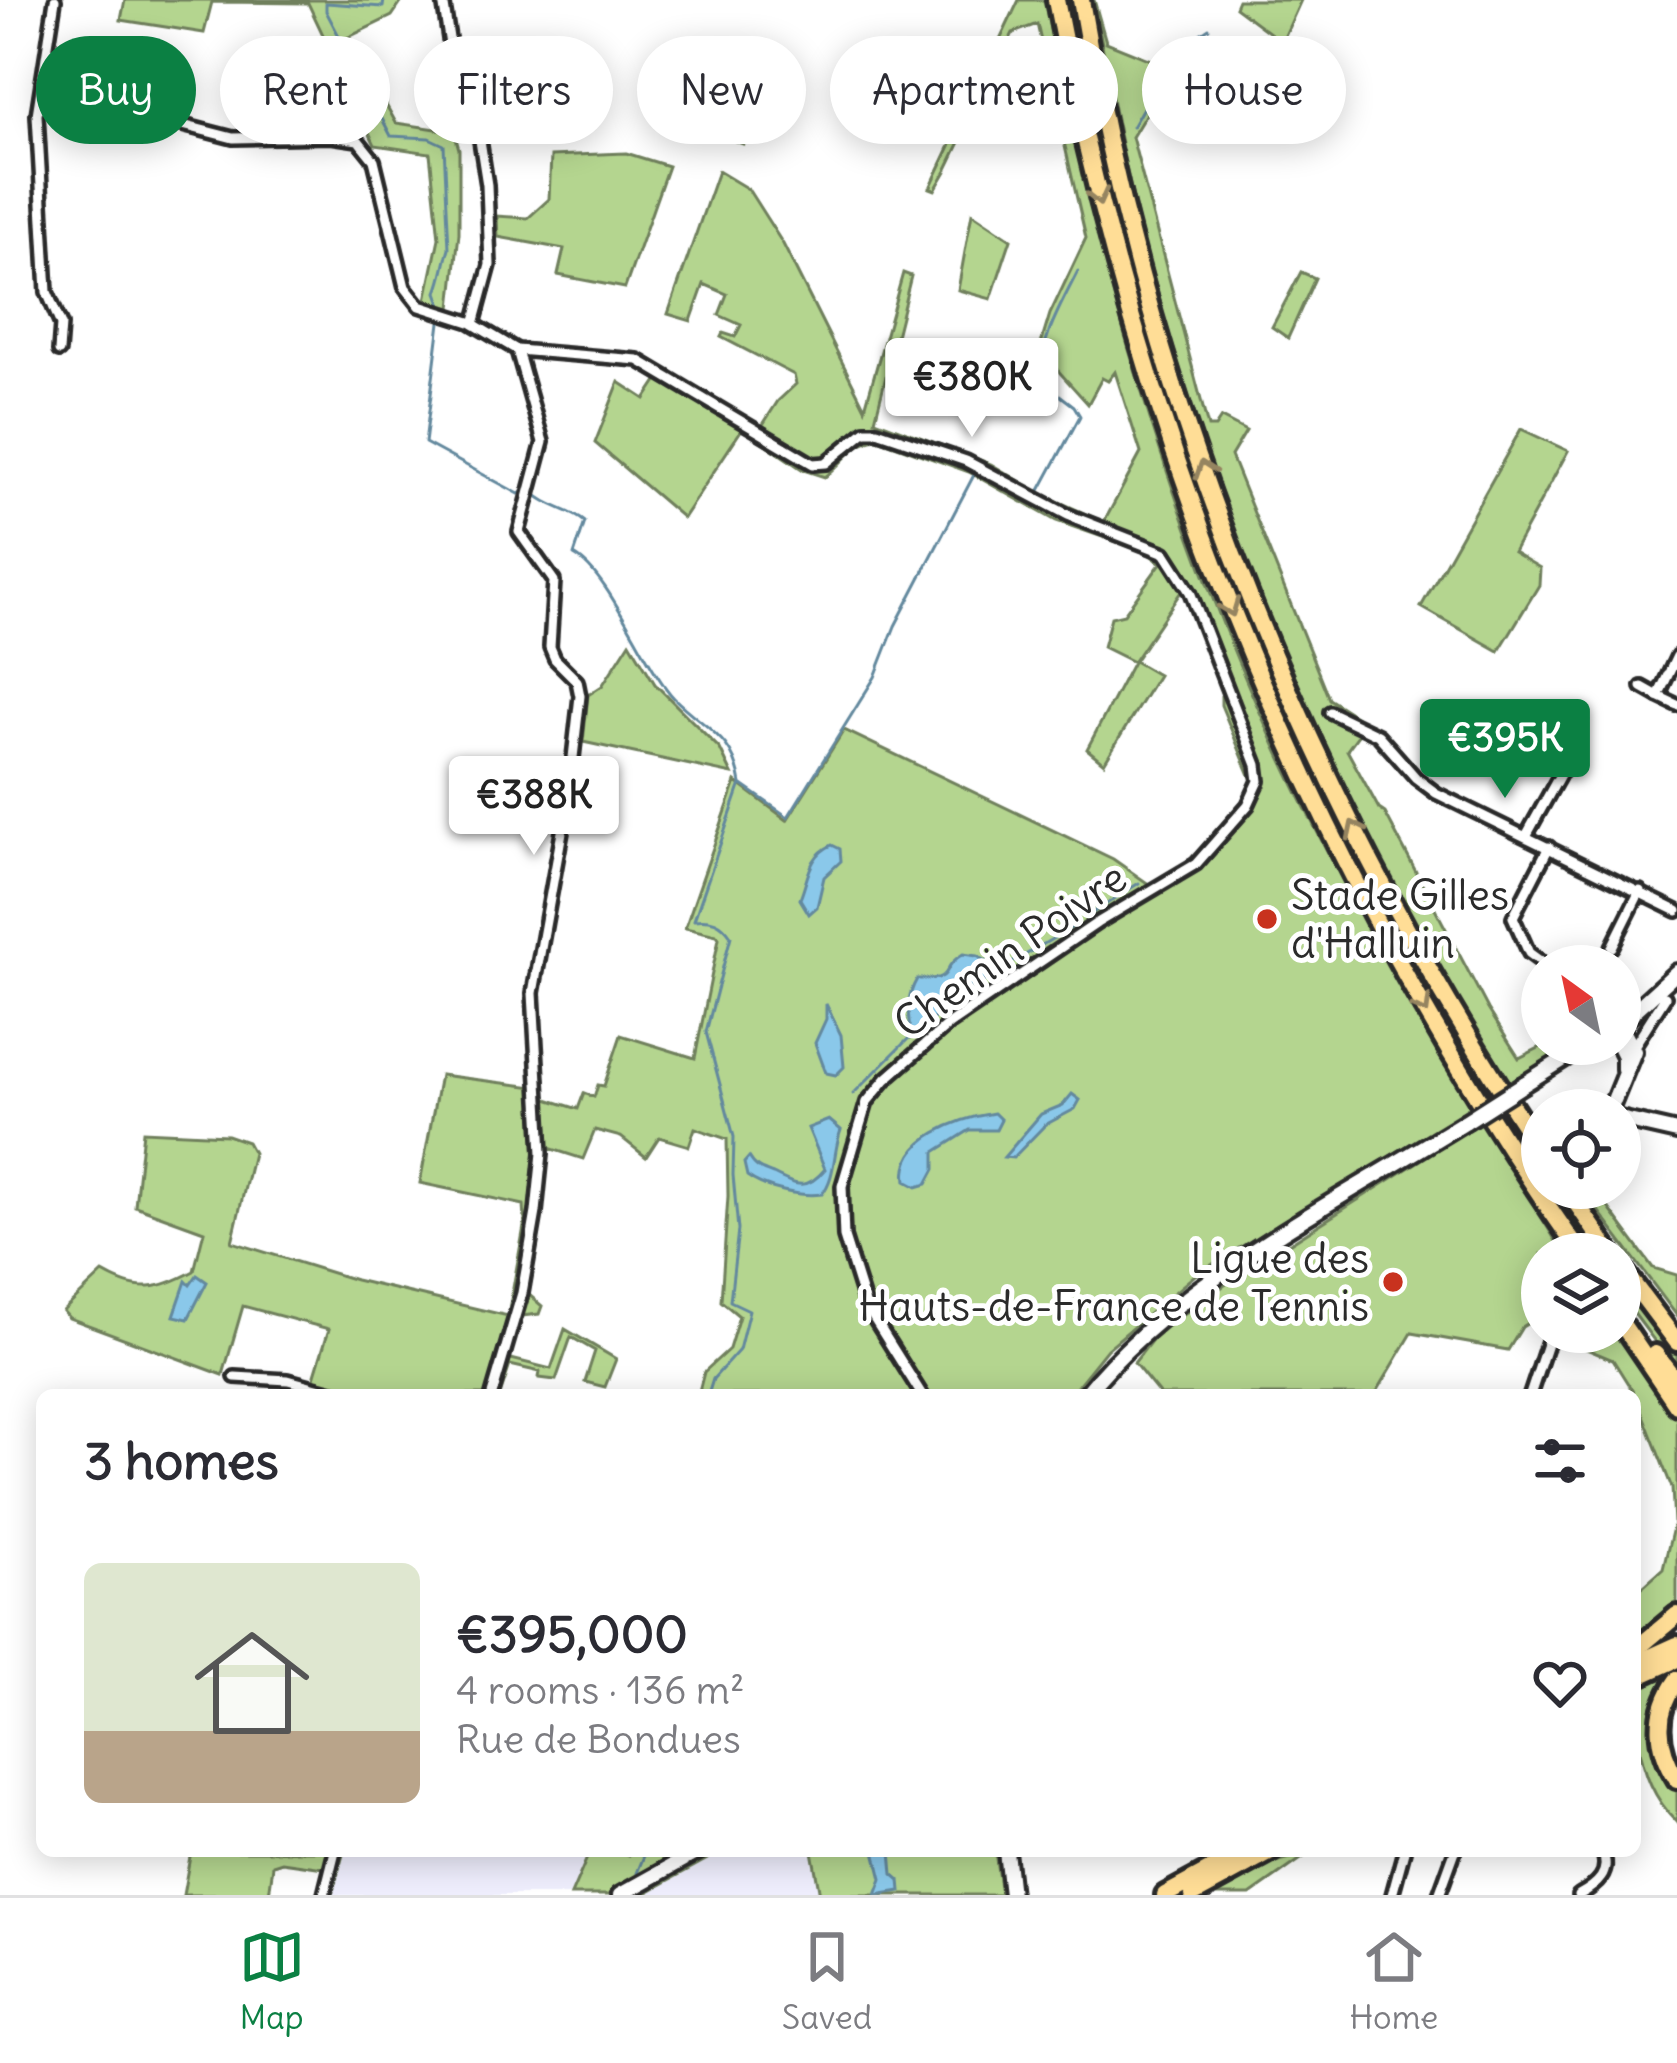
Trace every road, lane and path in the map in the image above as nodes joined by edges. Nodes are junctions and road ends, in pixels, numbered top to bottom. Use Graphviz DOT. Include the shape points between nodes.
graph roads {
  1 [pos="55,0"];
  2 [pos="443,0"];
  3 [pos="1056,0"];
  4 [pos="1081,0"];
  5 [pos="50,36"];
  6 [pos="196,128"];
  7 [pos="39,144"];
  8 [pos="474,324"];
  9 [pos="517,350"];
  10 [pos="58,351"];
  11 [pos="1677,656"];
  12 [pos="1642,687"];
  13 [pos="1658,696"];
  14 [pos="1677,705"];
  15 [pos="1330,712"];
  16 [pos="1581,719"];
  17 [pos="1526,836"];
  18 [pos="1549,847"];
  19 [pos="1640,890"];
  20 [pos="1677,910"];
  21 [pos="1618,942"];
  22 [pos="1525,945"];
  23 [pos="1677,972"];
  24 [pos="1665,997"];
  25 [pos="1641,1005"];
  26 [pos="1641,1027"];
  27 [pos="1554,1065"];
  28 [pos="1521,1119"];
  29 [pos="1641,1124"];
  30 [pos="1677,1132"];
  31 [pos="1564,1233"];
  32 [pos="1641,1288"];
  33 [pos="1641,1294"];
  34 [pos="1677,1327"];
  35 [pos="1641,1335"];
  36 [pos="1677,1342"];
  37 [pos="1641,1352"];
  38 [pos="1544,1353"];
  39 [pos="235,1376"];
  40 [pos="1677,1382"];
  41 [pos="321,1389"];
  42 [pos="494,1389"];
  43 [pos="918,1389"];
  44 [pos="1091,1389"];
  45 [pos="1532,1389"];
  46 [pos="1677,1405"];
  47 [pos="1677,1615"];
  48 [pos="1641,1645"];
  49 [pos="1677,1645"];
  50 [pos="1677,1659"];
  51 [pos="1641,1661"];
  52 [pos="1641,1675"];
  53 [pos="1677,1680"];
  54 [pos="1677,1778"];
  55 [pos="334,1857"];
  56 [pos="688,1857"];
  57 [pos="1007,1857"];
  58 [pos="1235,1857"];
  59 [pos="1263,1857"];
  60 [pos="1402,1857"];
  61 [pos="1452,1857"];
  62 [pos="1603,1857"];
  63 [pos="324,1895"];
  64 [pos="620,1895"];
  65 [pos="1011,1895"];
  66 [pos="1165,1895"];
  67 [pos="1192,1895"];
  68 [pos="1392,1895"];
  69 [pos="1439,1895"];
  70 [pos="1579,1895"];
  1 -- 5 [label="street"];
  2 -- 8 [label="street" via="487,185 490,265"];
  3 -- 31 [label="highway, one-way" via="1130,317 1233,616 1351,875 1437,1032"];
  28 -- 4 [label="highway, one-way" via="1382,882 1254,604 1154,312"];
  6 -- 8 [label="street" via="233,138 358,140 374,160 409,296"];
  7 -- 10 [label="street"];
  8 -- 9 [label="street"];
  9 -- 42 [label="street" via="543,442 519,532 552,576 550,647 580,696 534,986 542,1159 536,1212"];
  9 -- 43 [label="street, Chemin Poivre" via="638,360 813,464 877,431 966,461 1068,515 1161,550 1190,592 1257,765 1248,805 1189,870 1097,922 956,1020 867,1102 841,1192 844,1238 866,1304"];
  11 -- 13 [label="street"];
  12 -- 13 [label="street"];
  13 -- 14 [label="street"];
  15 -- 17 [label="street" via="1378,734 1436,793"];
  16 -- 17 [label="street"];
  17 -- 18 [label="street"];
  18 -- 19 [label="street"];
  18 -- 22 [label="street" via="1513,917"];
  19 -- 20 [label="street"];
  19 -- 21 [label="street"];
  23 -- 25 [label="main road"];
  24 -- 26 [label="street"];
  27 -- 44 [label="main road, bridge" via="1206,1285"];
  29 -- 30 [label="main road"];
  32 -- 34 [label="highway"];
  33 -- 36 [label="highway"];
  35 -- 40 [label="highway"];
  37 -- 46 [label="highway"];
  38 -- 45 [label="street"];
  39 -- 41 [label="street"];
  47 -- 48 [label="highway"];
  49 -- 51 [label="highway"];
  50 -- 52 [label="highway"];
  53 -- 54 [label="highway" via="1660,1727"];
  55 -- 63 [label="street"];
  56 -- 64 [label="main road"];
  57 -- 65 [label="main road"];
  58 -- 66 [label="highway"];
  59 -- 67 [label="highway"];
  60 -- 68 [label="street"];
  61 -- 69 [label="street"];
  62 -- 70 [label="street" via="1598,1883"];
}
